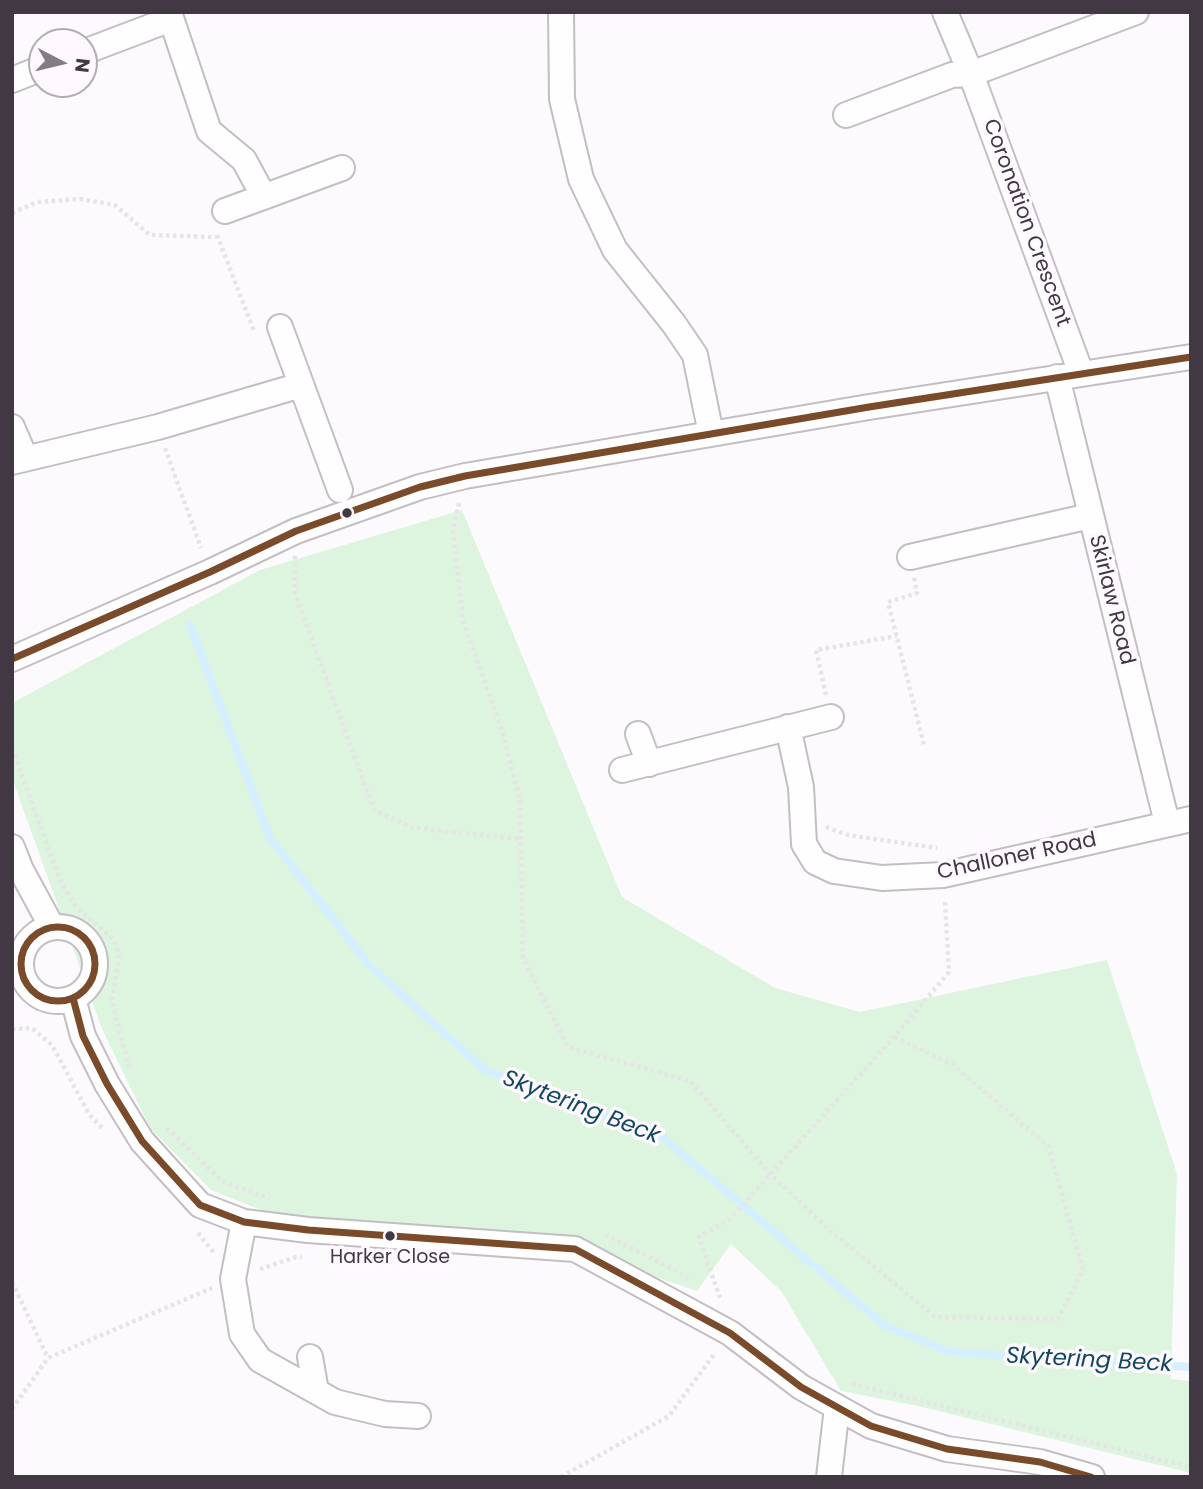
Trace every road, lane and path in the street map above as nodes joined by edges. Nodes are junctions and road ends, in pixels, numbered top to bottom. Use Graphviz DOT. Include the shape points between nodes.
graph roads {
  1 [pos="561,12"];
  2 [pos="945,12"];
  3 [pos="1136,12"];
  4 [pos="170,15"];
  5 [pos="98,46"];
  6 [pos="971,74"];
  7 [pos="846,115"];
  8 [pos="342,168"];
  9 [pos="264,197"];
  10 [pos="225,211"];
  11 [pos="12,213"];
  12 [pos="216,237"];
  13 [pos="280,327"];
  14 [pos="1191,357"];
  15 [pos="1082,373"];
  16 [pos="1057,377"];
  17 [pos="301,385"];
  18 [pos="12,427"];
  19 [pos="158,427"];
  20 [pos="711,434"];
  21 [pos="19,459"];
  22 [pos="465,476"];
  23 [pos="340,490"];
  24 [pos="1090,516"];
  25 [pos="296,531"];
  26 [pos="910,557"];
  27 [pos="210,572"];
  28 [pos="897,636"];
  29 [pos="12,659"];
  30 [pos="831,717"];
  31 [pos="788,727"];
  32 [pos="638,734"];
  33 [pos="924,745"];
  34 [pos="12,748"];
  35 [pos="649,764"];
  36 [pos="622,769"];
  37 [pos="803,818"];
  38 [pos="1179,821"];
  39 [pos="522,839"];
  40 [pos="12,846"];
  41 [pos="943,876"];
  42 [pos="52,927"];
  43 [pos="17,973"];
  44 [pos="73,998"];
  45 [pos="894,1037"];
  46 [pos="134,1076"];
  47 [pos="159,1119"];
  48 [pos="771,1175"];
  49 [pos="272,1199"];
  50 [pos="244,1222"];
  51 [pos="599,1234"];
  52 [pos="233,1279"];
  53 [pos="12,1282"];
  54 [pos="698,1288"];
  55 [pos="730,1333"];
  56 [pos="310,1357"];
  57 [pos="48,1358"];
  58 [pos="840,1381"];
  59 [pos="316,1391"];
  60 [pos="837,1407"];
  61 [pos="12,1409"];
  62 [pos="418,1416"];
  63 [pos="1191,1467"];
  64 [pos="561,1477"];
  65 [pos="829,1477"];
  66 [pos="1092,1477"];
  1 -- 20 [label="street" via="562,99 580,179 615,250 695,355"];
  2 -- 6 [label="street, Coronation Crescent"];
  3 -- 6 [label="street"];
  4 -- 5 [label="street"];
  4 -- 9 [label="street" via="209,131 244,160"];
  6 -- 7 [label="street" via="952,75"];
  6 -- 15 [label="street, Coronation Crescent"];
  8 -- 9 [label="street"];
  9 -- 10 [label="street"];
  10 -- 12 [label="path"];
  11 -- 12 [label="path" via="37,202 81,199 115,205 150,235"];
  12 -- 13 [label="path" via="255,334"];
  13 -- 17 [label="street"];
  14 -- 15 [label="street"];
  15 -- 16 [label="street"];
  16 -- 20 [label="street"];
  16 -- 24 [label="street, Skirlaw Road"];
  17 -- 19 [label="street"];
  17 -- 23 [label="street"];
  18 -- 21 [label="street"];
  19 -- 21 [label="street"];
  19 -- 27 [label="path"];
  20 -- 22 [label="street"];
  22 -- 25 [label="street"];
  22 -- 39 [label="path" via="453,531 463,621 520,800"];
  24 -- 26 [label="street"];
  24 -- 38 [label="street, Skirlaw Road"];
  25 -- 27 [label="street"];
  25 -- 39 [label="path" via="295,593 374,810 412,828"];
  26 -- 28 [label="path" via="917,593 888,602"];
  27 -- 29 [label="street"];
  28 -- 30 [label="path" via="816,650"];
  28 -- 33 [label="path"];
  30 -- 31 [label="street"];
  31 -- 35 [label="street"];
  31 -- 37 [label="street, Challoner Road"];
  32 -- 35 [label="street"];
  34 -- 46 [label="path" via="61,883 76,907 114,940 119,956 112,1002"];
  35 -- 36 [label="street"];
  37 -- 41 [label="path" via="848,835 940,849"];
  37 -- 41 [label="street, Challoner Road" via="804,844 815,862 834,871 882,878"];
  38 -- 41 [label="street, Challoner Road"];
  39 -- 48 [label="path" via="523,958 568,1047 690,1082"];
  40 -- 42 [label="street"];
  41 -- 45 [label="path" via="949,972"];
  42 -- 43 [label="street" via="28,942"];
  42 -- 44 [label="street" via="80,933 92,948 94,977"];
  43 -- 44 [label="street" via="42,998 57,1002"];
  44 -- 50 [label="street" via="83,1036 142,1141 200,1205"];
  45 -- 48 [label="path"];
  45 -- 48 [label="path" via="952,1064 1049,1147 1083,1270 1058,1318 935,1317 832,1233"];
  47 -- 49 [label="path" via="223,1182"];
  48 -- 55 [label="path" via="730,1219 699,1237"];
  50 -- 52 [label="street"];
  50 -- 55 [label="street" via="575,1249"];
  51 -- 54 [label="path" via="681,1273"];
  52 -- 57 [label="path"];
  52 -- 59 [label="street" via="242,1334 260,1360"];
  53 -- 57 [label="path"];
  55 -- 60 [label="street" via="801,1387"];
  55 -- 64 [label="path" via="669,1416"];
  56 -- 59 [label="street"];
  57 -- 61 [label="path"];
  58 -- 63 [label="path"];
  59 -- 62 [label="street" via="335,1402 385,1414"];
  60 -- 65 [label="street"];
  60 -- 66 [label="street" via="871,1426 947,1449 1040,1462"];
}
